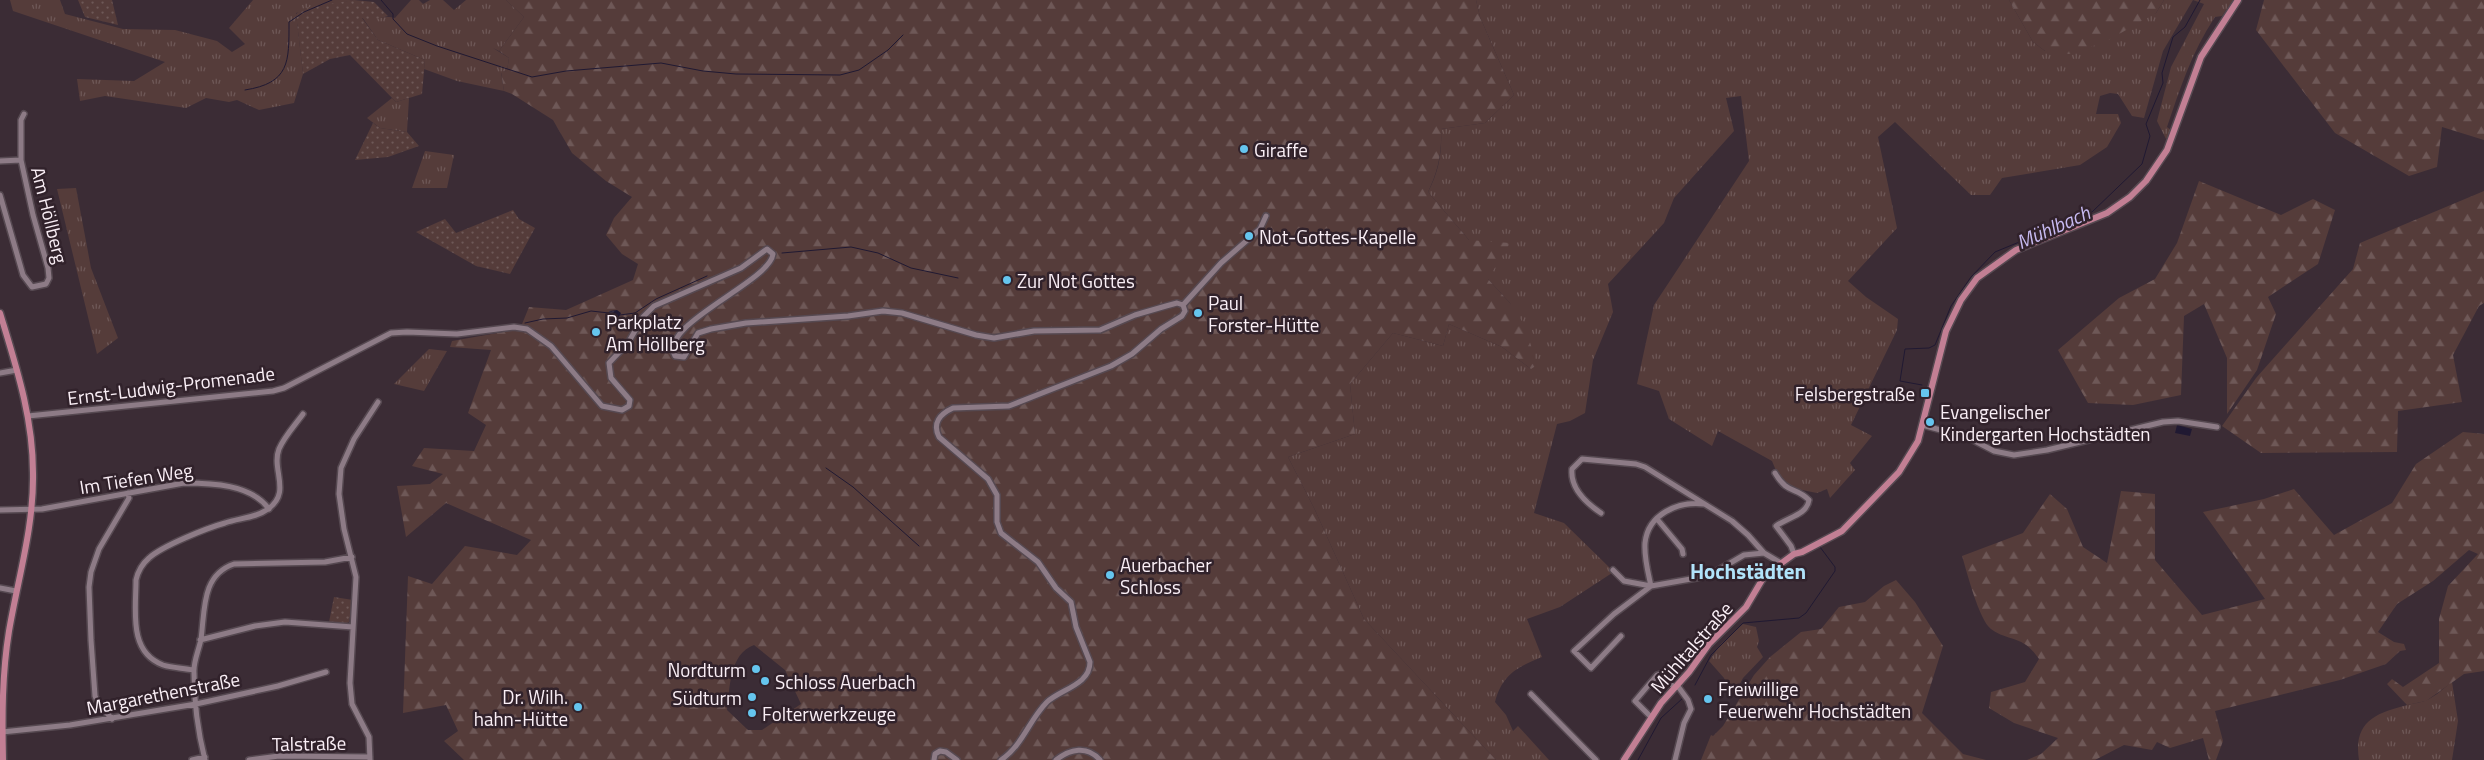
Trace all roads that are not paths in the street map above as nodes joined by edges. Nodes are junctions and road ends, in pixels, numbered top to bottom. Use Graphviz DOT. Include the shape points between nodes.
graph roads {
  1 [pos="2238,0"];
  2 [pos="24,114"];
  3 [pos="21,160"];
  4 [pos="0,161"];
  5 [pos="0,195"];
  6 [pos="1266,216"];
  7 [pos="1183,305"];
  8 [pos="0,313"];
  9 [pos="17,370"];
  10 [pos="0,373"];
  11 [pos="378,402"];
  12 [pos="303,414"];
  13 [pos="28,416"];
  14 [pos="1922,426"];
  15 [pos="2217,427"];
  16 [pos="1775,472"];
  17 [pos="1688,492"];
  18 [pos="128,493"];
  19 [pos="1686,503"];
  20 [pos="1707,504"];
  21 [pos="32,509"];
  22 [pos="269,509"];
  23 [pos="0,510"];
  24 [pos="1601,513"];
  25 [pos="1657,519"];
  26 [pos="1764,553"];
  27 [pos="1683,554"];
  28 [pos="1794,554"];
  29 [pos="352,557"];
  30 [pos="1781,563"];
  31 [pos="1613,570"];
  32 [pos="1652,586"];
  33 [pos="0,588"];
  34 [pos="16,590"];
  35 [pos="353,628"];
  36 [pos="1621,636"];
  37 [pos="200,640"];
  38 [pos="193,670"];
  39 [pos="326,672"];
  40 [pos="1676,686"];
  41 [pos="1531,694"];
  42 [pos="196,704"];
  43 [pos="1651,717"];
  44 [pos="112,719"];
  45 [pos="2,732"];
  46 [pos="205,759"];
  47 [pos="370,759"];
  48 [pos="3,760"];
  49 [pos="192,760"];
  50 [pos="248,760"];
  51 [pos="934,760"];
  52 [pos="957,760"];
  53 [pos="1001,760"];
  54 [pos="1056,760"];
  55 [pos="1100,760"];
  56 [pos="1596,760"];
  57 [pos="1624,760"];
  58 [pos="1675,760"];
  1 -- 14 [label="main road, Mühltalstraße" via="2201,57 2167,150 2146,181 2107,213 2016,250 1977,278 1961,300 1946,331"];
  2 -- 3 [label="street, Am Höllberg" via="20,120"];
  3 -- 4 [label="street, Am Höllberg"];
  3 -- 5 [label="street, Am Höllberg" via="32,215 48,268 46,284 32,287 23,276"];
  6 -- 7 [label="street" via="1260,229 1221,263"];
  7 -- 13 [label="street, Ernst-Ludwig-Promenade" via="1177,303 1150,310 1090,332 1034,331 994,338 908,314 883,311 746,323 698,333 686,355 677,357 673,352 674,345 687,325 773,258 772,252 763,249 733,272 660,303 646,313 628,343 610,363 611,378 630,400 629,406 622,410 602,406 544,340 532,331 514,327 457,334 392,333 274,391"];
  7 -- 53 [label="street" via="1182,316 1160,329 1132,354 1110,366 1018,403 1000,407 953,408 938,419 939,437 988,479 996,491 1001,533 1038,562 1073,606 1076,627 1089,656 1090,666 1078,683 1047,702 1021,742"];
  8 -- 9 [label="main road"];
  9 -- 10 [label="street"];
  9 -- 13 [label="main road"];
  11 -- 29 [label="street" via="354,438 341,468 340,512"];
  12 -- 22 [label="street" via="279,450 280,492"];
  13 -- 21 [label="main road" via="33,462"];
  14 -- 15 [label="street" via="1967,437 1994,451 2014,455 2163,422"];
  14 -- 28 [label="main road, Mühltalstraße" via="1918,441 1899,472 1860,514 1842,531"];
  16 -- 28 [label="street" via="1787,489 1802,494 1808,500 1804,511 1776,526"];
  17 -- 19 [label="street"];
  17 -- 20 [label="street"];
  17 -- 24 [label="street" via="1636,464 1587,458 1579,460 1572,469 1573,480 1581,497"];
  18 -- 21 [label="street, Im Tiefen Weg"];
  18 -- 22 [label="street, Im Tiefen Weg" via="184,483 205,483 239,489 263,501"];
  18 -- 44 [label="street" via="129,498 95,558 90,587 95,696"];
  19 -- 20 [label="street"];
  19 -- 25 [label="street" via="1673,507"];
  20 -- 26 [label="street" via="1748,535"];
  21 -- 23 [label="street, Im Tiefen Weg"];
  21 -- 34 [label="main road"];
  22 -- 38 [label="street" via="225,523 150,556 138,573 137,637 141,646 151,659 164,665"];
  25 -- 27 [label="street"];
  25 -- 32 [label="street" via="1645,542"];
  26 -- 30 [label="street"];
  26 -- 32 [label="street" via="1744,555 1708,576"];
  28 -- 30 [label="main road, Mühltalstraße"];
  29 -- 35 [label="street" via="357,592"];
  29 -- 37 [label="street" via="325,562 227,567 216,576 207,592"];
  30 -- 40 [label="main road, Mühltalstraße" via="1765,575 1746,607 1709,644"];
  31 -- 32 [label="street" via="1624,582"];
  32 -- 36 [label="street" via="1614,614 1574,651 1592,668"];
  33 -- 34 [label="street"];
  34 -- 45 [label="main road" via="4,671"];
  35 -- 37 [label="street" via="285,622"];
  35 -- 47 [label="street" via="352,704 369,737"];
  37 -- 38 [label="street"];
  38 -- 42 [label="street"];
  39 -- 42 [label="street, Margarethenstraße"];
  40 -- 43 [label="main road, Mühltalstraße"];
  40 -- 43 [label="street" via="1657,675 1635,701"];
  40 -- 58 [label="street" via="1691,709"];
  41 -- 56 [label="street"];
  42 -- 44 [label="street, Margarethenstraße"];
  42 -- 46 [label="street"];
  43 -- 57 [label="main road, Mühltalstraße"];
  44 -- 45 [label="street, Margarethenstraße"];
  45 -- 48 [label="main road"];
  46 -- 49 [label="street"];
  47 -- 50 [label="street, Talstraße" via="286,756"];
  51 -- 52 [label="street" via="940,751"];
  54 -- 55 [label="street" via="1077,749 1091,752"];
}
